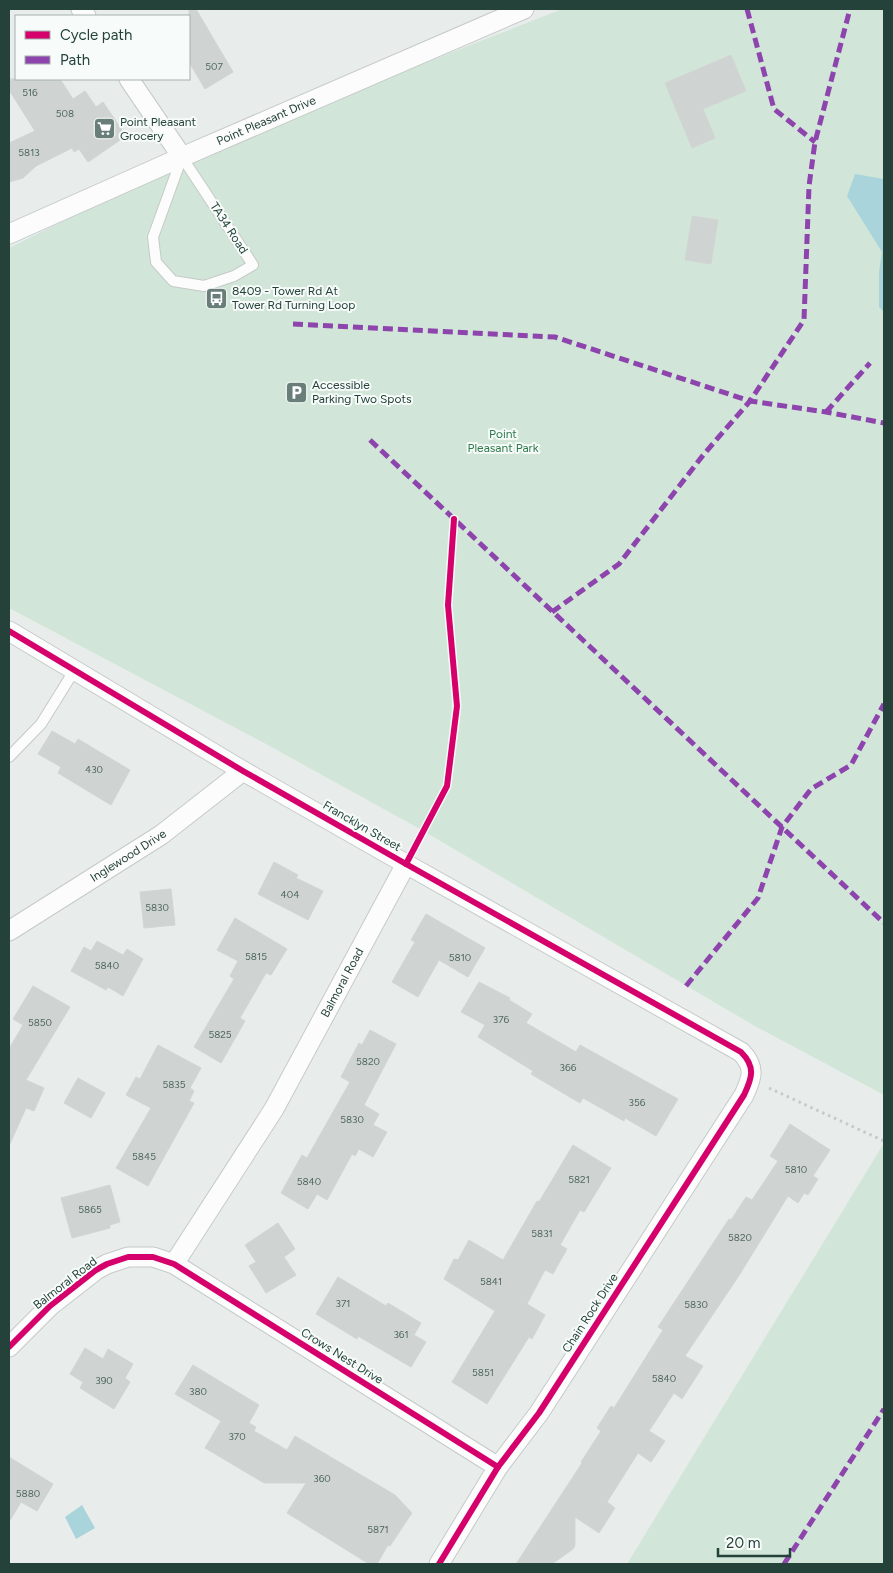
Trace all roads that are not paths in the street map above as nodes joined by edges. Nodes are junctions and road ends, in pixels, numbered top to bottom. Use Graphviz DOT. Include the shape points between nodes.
graph roads {
  1 [pos="524,9"];
  2 [pos="130,80"];
  3 [pos="182,157"];
  4 [pos="9,234"];
  5 [pos="9,632"];
  6 [pos="74,671"];
  7 [pos="9,757"];
  8 [pos="243,771"];
  9 [pos="406,864"];
  10 [pos="9,931"];
  11 [pos="751,1075"];
  12 [pos="174,1264"];
  13 [pos="9,1347"];
  14 [pos="498,1467"];
  15 [pos="439,1564"];
  1 -- 3 [label="street, Point Pleasant Drive"];
  2 -- 3 [label="street"];
  3 -- 3 [label="lane, TA34 Road" via="253,264 234,276 204,286 174,281 156,262 153,237"];
  3 -- 4 [label="street, Point Pleasant Drive"];
  5 -- 6 [label="street, Francklyn Street"];
  6 -- 7 [label="lane" via="41,724"];
  6 -- 8 [label="street, Francklyn Street"];
  8 -- 9 [label="street, Francklyn Street"];
  8 -- 10 [label="street, Inglewood Drive" via="161,835"];
  9 -- 11 [label="street, Francklyn Street" via="741,1052 749,1060"];
  9 -- 12 [label="street, Balmoral Road" via="274,1109"];
  11 -- 14 [label="street, Chain Rock Drive" via="744,1095 544,1405"];
  12 -- 13 [label="street, Balmoral Road" via="140,1257 107,1264 50,1306"];
  12 -- 14 [label="street, Crows Nest Drive"];
  14 -- 15 [label="street, Chain Rock Drive"];
}
